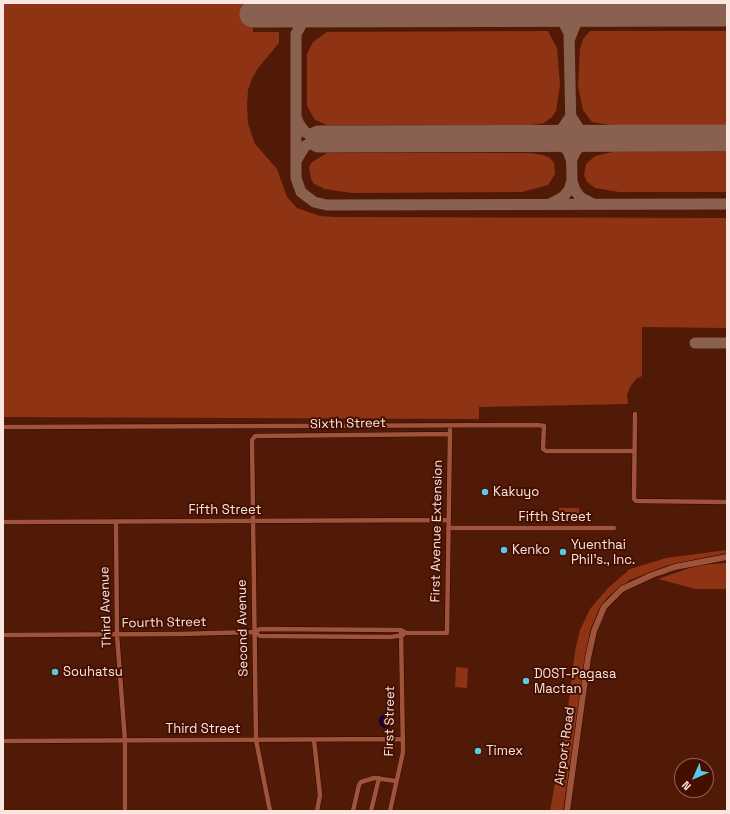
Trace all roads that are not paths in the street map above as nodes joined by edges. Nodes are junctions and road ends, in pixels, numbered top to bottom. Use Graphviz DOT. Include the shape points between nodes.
graph roads {
  1 [pos="635,414"];
  2 [pos="3,427"];
  3 [pos="450,432"];
  4 [pos="251,443"];
  5 [pos="634,451"];
  6 [pos="727,502"];
  7 [pos="448,520"];
  8 [pos="252,521"];
  9 [pos="3,522"];
  10 [pos="116,522"];
  11 [pos="448,528"];
  12 [pos="614,528"];
  13 [pos="727,558"];
  14 [pos="308,630"];
  15 [pos="333,630"];
  16 [pos="360,630"];
  17 [pos="392,630"];
  18 [pos="401,630"];
  19 [pos="254,632"];
  20 [pos="406,633"];
  21 [pos="3,635"];
  22 [pos="117,635"];
  23 [pos="309,636"];
  24 [pos="333,636"];
  25 [pos="360,637"];
  26 [pos="392,637"];
  27 [pos="401,637"];
  28 [pos="403,739"];
  29 [pos="256,740"];
  30 [pos="314,740"];
  31 [pos="125,741"];
  32 [pos="3,742"];
  33 [pos="379,778"];
  34 [pos="396,781"];
  35 [pos="125,811"];
  36 [pos="270,811"];
  37 [pos="317,811"];
  38 [pos="353,811"];
  39 [pos="371,811"];
  40 [pos="390,811"];
  41 [pos="567,811"];
  1 -- 5 [label="street"];
  2 -- 5 [label="street" via="538,425 544,426 543,449 546,450"];
  3 -- 4 [label="street, Sixth Street" via="255,436"];
  3 -- 7 [label="street, First Avenue Extension"];
  4 -- 8 [label="street, Second Avenue"];
  5 -- 6 [label="street" via="636,501"];
  7 -- 8 [label="street, Fifth Street"];
  7 -- 11 [label="street, First Avenue Extension"];
  8 -- 10 [label="street, Fifth Street"];
  8 -- 19 [label="street, Second Avenue"];
  9 -- 10 [label="street, Fifth Street"];
  10 -- 22 [label="street, Third Avenue"];
  11 -- 12 [label="street, Fifth Street"];
  11 -- 20 [label="street, First Avenue Extension" via="447,633"];
  13 -- 41 [label="street, Airport Road" via="675,567 652,575 622,589 604,607 594,631 588,658"];
  14 -- 15 [label="street, Fourth Street"];
  14 -- 19 [label="street, Fourth Street" via="260,629"];
  14 -- 23 [label="street"];
  15 -- 16 [label="street, Fourth Street"];
  15 -- 24 [label="street"];
  16 -- 17 [label="street, Fourth Street"];
  16 -- 25 [label="street"];
  17 -- 18 [label="street, Fourth Street"];
  17 -- 26 [label="street"];
  18 -- 20 [label="street"];
  18 -- 27 [label="street, First Street"];
  19 -- 22 [label="street, Fourth Street"];
  19 -- 23 [label="street, Fourth Street" via="260,636"];
  19 -- 29 [label="street, Second Avenue"];
  20 -- 27 [label="street"];
  21 -- 22 [label="street, Fourth Street"];
  22 -- 31 [label="street, Third Avenue"];
  23 -- 24 [label="street, Fourth Street"];
  24 -- 25 [label="street, Fourth Street"];
  25 -- 26 [label="street, Fourth Street"];
  26 -- 27 [label="street, Fourth Street"];
  27 -- 28 [label="street, First Street"];
  28 -- 30 [label="street, Third Street"];
  28 -- 34 [label="street, First Street" via="403,752"];
  29 -- 30 [label="street, Third Street"];
  29 -- 31 [label="street, Third Street"];
  29 -- 36 [label="street, Second Avenue"];
  30 -- 37 [label="street" via="320,795"];
  31 -- 32 [label="street, Third Street"];
  31 -- 35 [label="street, Third Avenue"];
  33 -- 34 [label="street"];
  33 -- 38 [label="street" via="365,780 359,785"];
  33 -- 39 [label="street"];
  34 -- 40 [label="street, First Street"];
}
